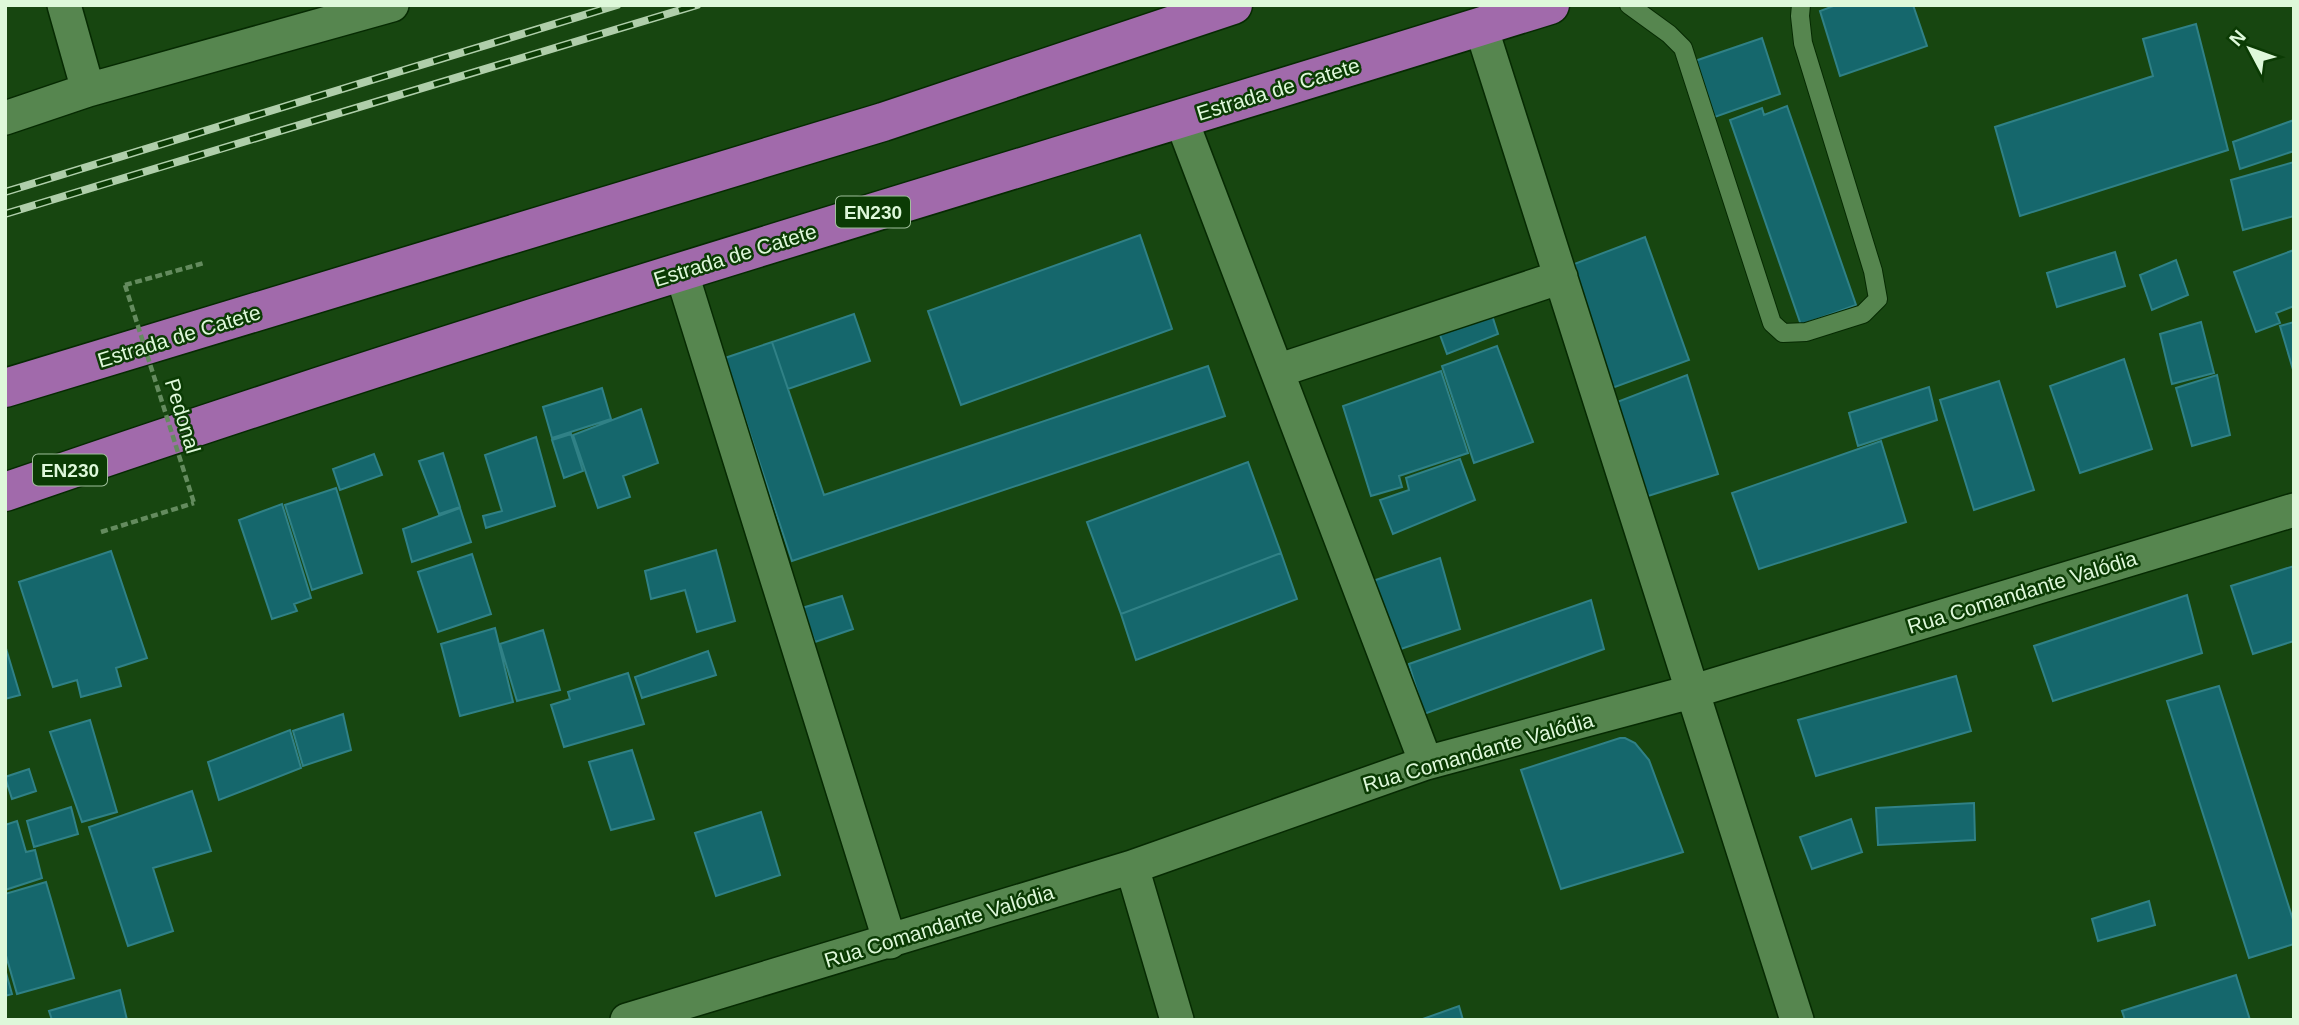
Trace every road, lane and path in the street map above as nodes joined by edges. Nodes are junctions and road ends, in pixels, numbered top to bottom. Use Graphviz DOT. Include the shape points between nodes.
graph roads {
  1 [pos="64,5"];
  2 [pos="391,5"];
  3 [pos="1233,5"];
  4 [pos="1550,5"];
  5 [pos="1629,5"];
  6 [pos="1801,5"];
  7 [pos="1481,27"];
  8 [pos="88,90"];
  9 [pos="5,118"];
  10 [pos="1181,118"];
  11 [pos="204,263"];
  12 [pos="681,271"];
  13 [pos="1561,277"];
  14 [pos="1277,371"];
  15 [pos="5,388"];
  16 [pos="5,492"];
  17 [pos="2294,510"];
  18 [pos="101,532"];
  19 [pos="1693,691"];
  20 [pos="1426,763"];
  21 [pos="1132,867"];
  22 [pos="890,942"];
  23 [pos="627,1020"];
  24 [pos="1177,1020"];
  25 [pos="1797,1020"];
  1 -- 8 [label="street"];
  2 -- 8 [label="street"];
  3 -- 15 [label="highway, Estrada de Catete" via="883,122"];
  4 -- 7 [label="highway, Estrada de Catete / EN230"];
  5 -- 6 [label="lane" via="1683,48 1772,323 1783,333 1806,332 1863,314 1878,299 1803,43"];
  7 -- 10 [label="highway, Estrada de Catete / EN230"];
  7 -- 13 [label="street"];
  8 -- 9 [label="street"];
  10 -- 12 [label="highway, Estrada de Catete / EN230"];
  10 -- 14 [label="street"];
  11 -- 18 [label="path, Pedonal, bridge" via="125,285 194,503"];
  12 -- 16 [label="highway, Estrada de Catete / EN230"];
  12 -- 22 [label="street"];
  13 -- 14 [label="street"];
  13 -- 19 [label="street"];
  14 -- 20 [label="street"];
  17 -- 19 [label="street, Rua Comandante Valódia"];
  19 -- 20 [label="street, Rua Comandante Valódia"];
  19 -- 25 [label="street"];
  20 -- 21 [label="street, Rua Comandante Valódia"];
  21 -- 22 [label="street, Rua Comandante Valódia"];
  21 -- 24 [label="street"];
  22 -- 23 [label="street, Rua Comandante Valódia"];
}
